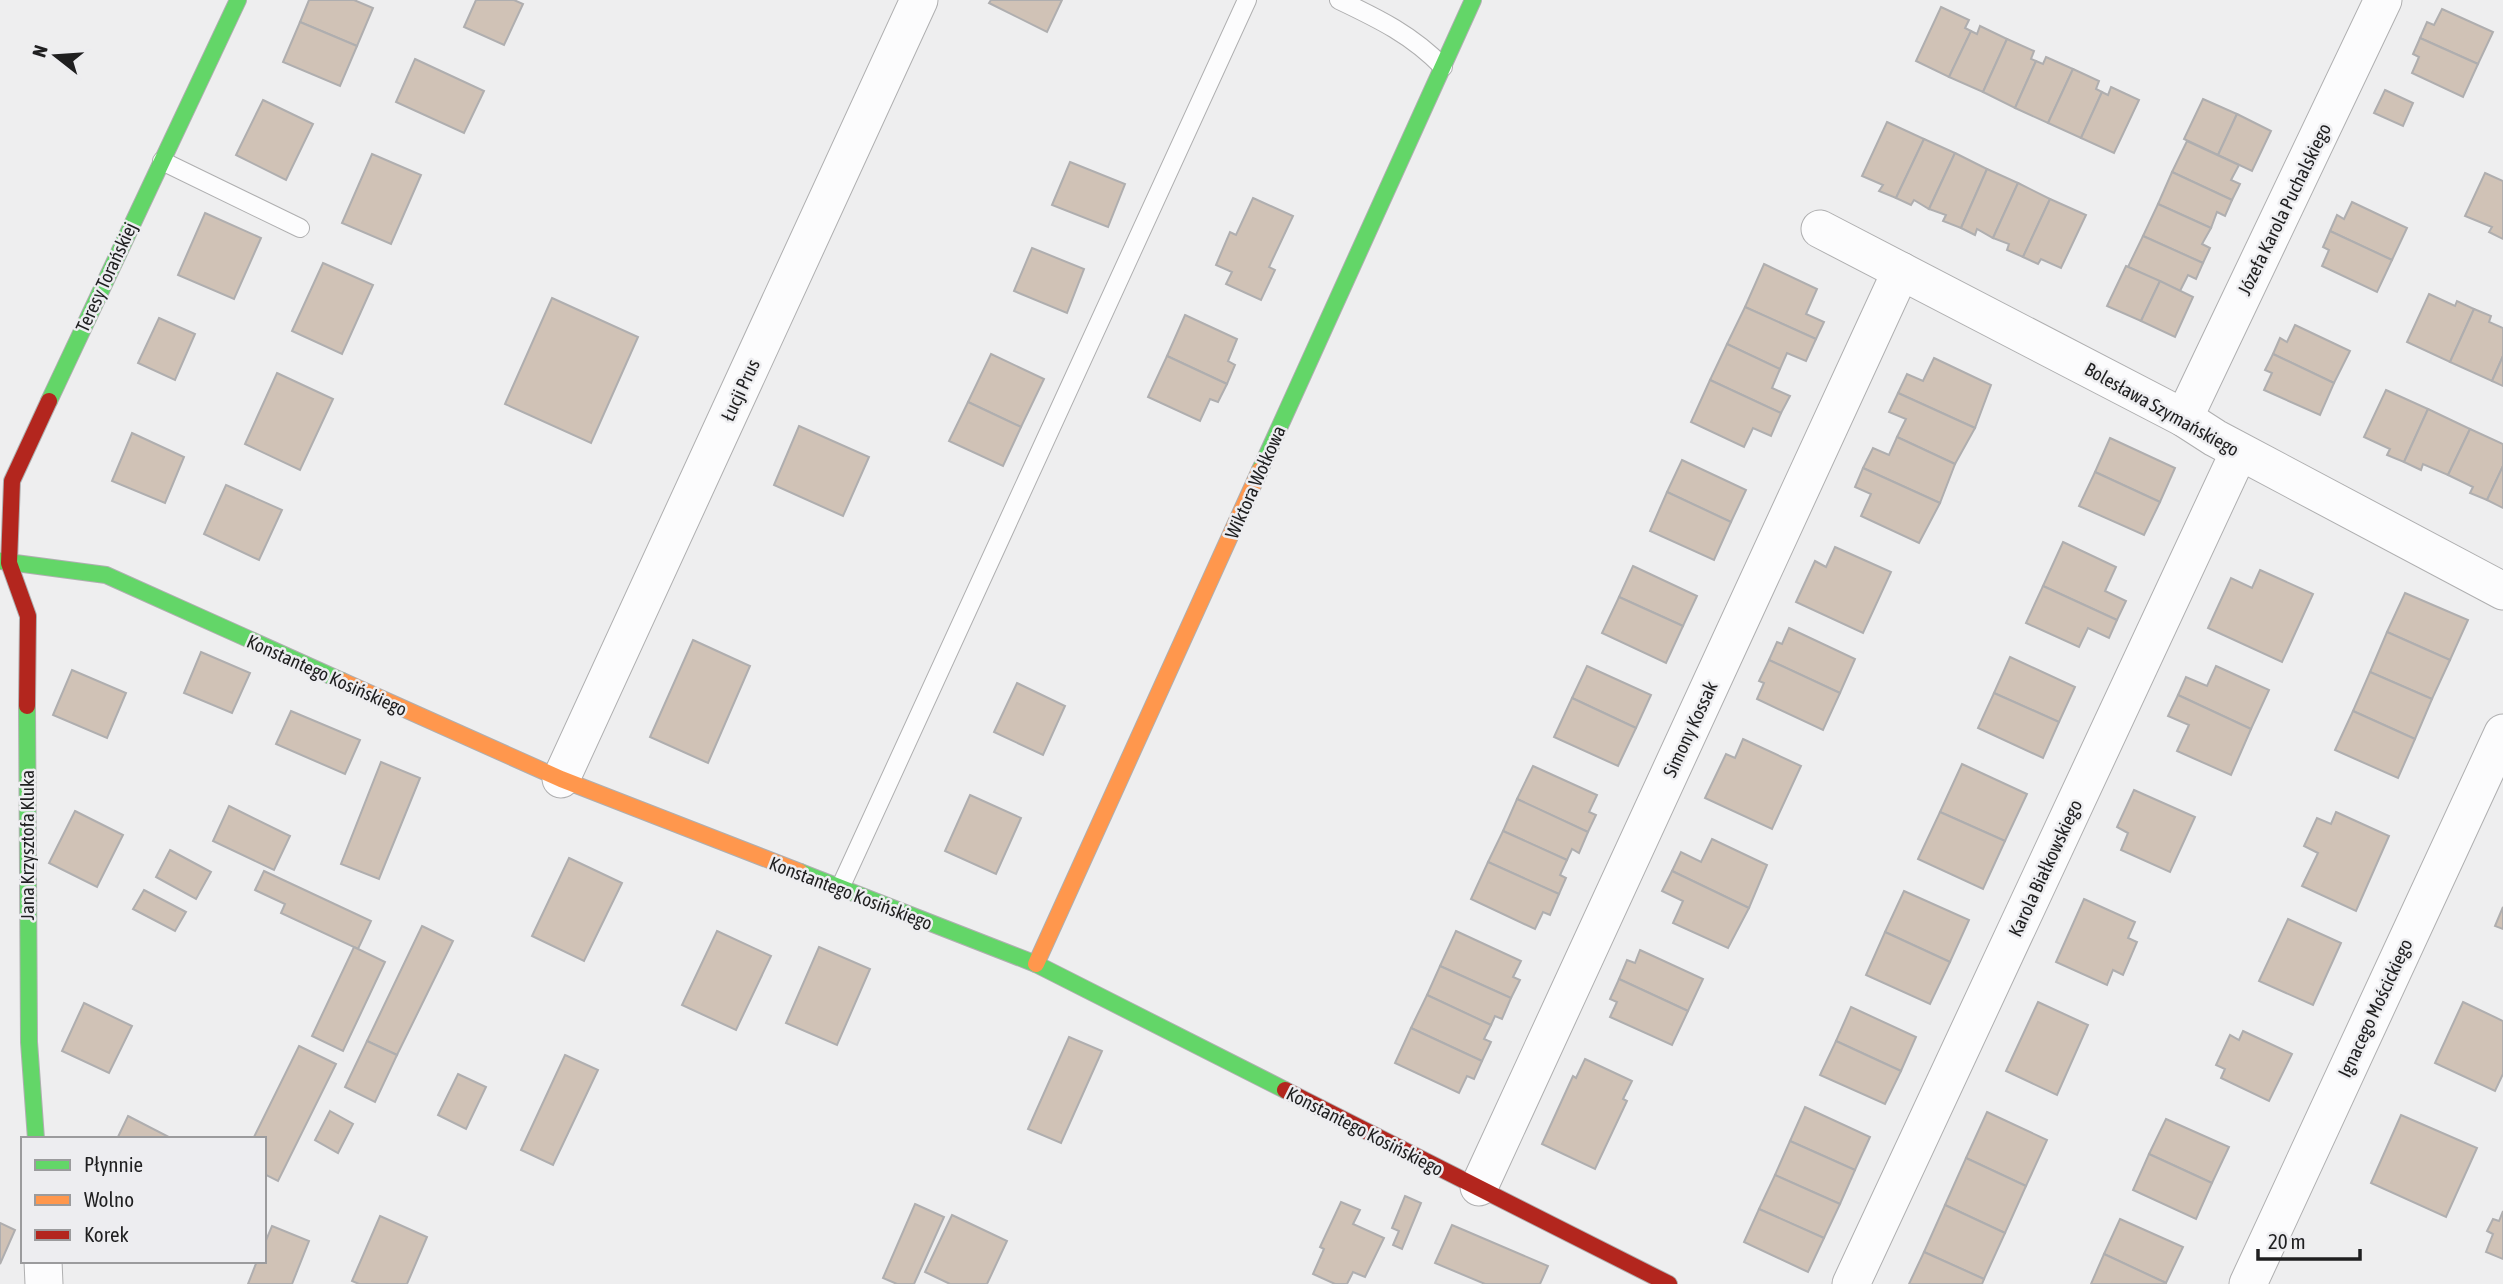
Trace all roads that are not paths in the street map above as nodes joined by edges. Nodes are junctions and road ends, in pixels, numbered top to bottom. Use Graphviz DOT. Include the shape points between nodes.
graph roads {
  1 [pos="237,0"];
  2 [pos="919,0"];
  3 [pos="1247,0"];
  4 [pos="1339,0"];
  5 [pos="1473,0"];
  6 [pos="2383,0"];
  7 [pos="1443,67"];
  8 [pos="162,162"];
  9 [pos="300,228"];
  10 [pos="1820,229"];
  11 [pos="1901,271"];
  12 [pos="2184,418"];
  13 [pos="2239,452"];
  14 [pos="4,562"];
  15 [pos="2503,591"];
  16 [pos="2503,733"];
  17 [pos="561,779"];
  18 [pos="840,888"];
  19 [pos="1036,964"];
  20 [pos="36,1137"];
  21 [pos="1479,1187"];
  22 [pos="43,1263"];
  23 [pos="44,1284"];
  24 [pos="1669,1284"];
  25 [pos="1851,1284"];
  26 [pos="2248,1284"];
  1 -- 8 [label="street, Teresy Torańskiej"];
  2 -- 17 [label="street, Łucji Prus"];
  3 -- 18 [label="lane"];
  4 -- 7 [label="lane" via="1398,27"];
  5 -- 7 [label="street, Wiktora Wołkowa"];
  6 -- 12 [label="street, Józefa Karola Puchalskiego"];
  7 -- 19 [label="street, Wiktora Wołkowa"];
  8 -- 9 [label="lane"];
  8 -- 14 [label="street, Teresy Torańskiej" via="12,481"];
  10 -- 11 [label="street, Bolesława Szymańskiego"];
  11 -- 12 [label="street, Bolesława Szymańskiego"];
  11 -- 21 [label="street, Simony Kossak"];
  12 -- 13 [label="street, Bolesława Szymańskiego"];
  13 -- 15 [label="street, Bolesława Szymańskiego"];
  13 -- 25 [label="street, Karola Białkowskiego"];
  14 -- 17 [label="street, Konstantego Kosińskiego" via="106,575"];
  14 -- 20 [label="street, Jana Krzysztofa Kluka" via="29,616 29,1041"];
  16 -- 26 [label="street, Ignacego Mościckiego"];
  17 -- 18 [label="street, Konstantego Kosińskiego"];
  18 -- 19 [label="street, Konstantego Kosińskiego"];
  19 -- 21 [label="street, Konstantego Kosińskiego"];
  21 -- 24 [label="street, Konstantego Kosińskiego"];
  22 -- 23 [label="street"];
}
